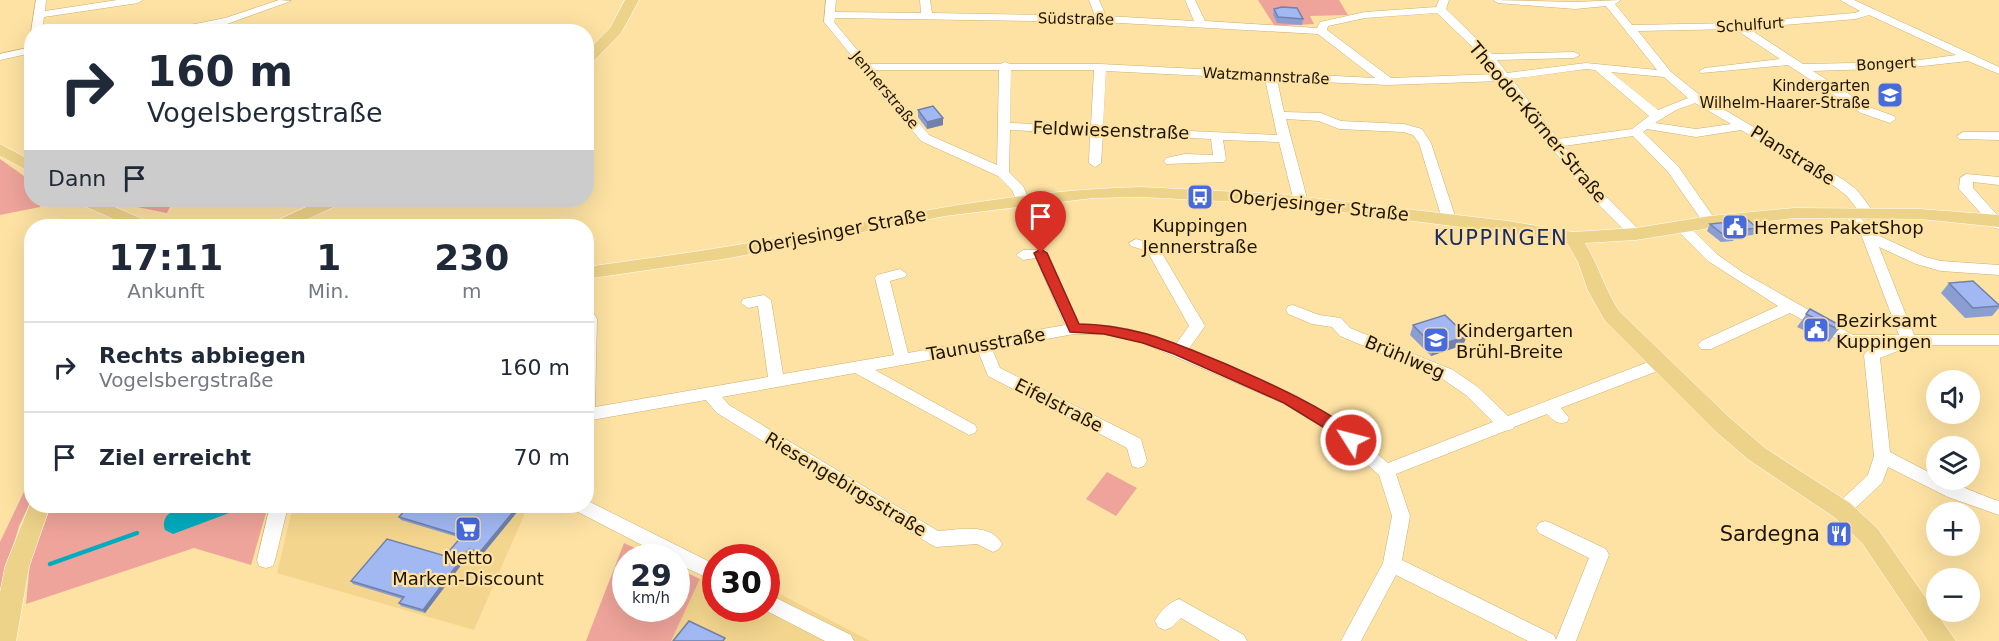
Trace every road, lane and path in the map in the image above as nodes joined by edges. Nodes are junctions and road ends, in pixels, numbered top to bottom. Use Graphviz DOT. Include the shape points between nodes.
graph roads {
  1 [pos="41,0"];
  2 [pos="138,0"];
  3 [pos="632,0"];
  4 [pos="831,0"];
  5 [pos="925,0"];
  6 [pos="1094,0"];
  7 [pos="1190,0"];
  8 [pos="1498,0"];
  9 [pos="1845,0"];
  10 [pos="284,1"];
  11 [pos="1547,2"];
  12 [pos="1613,2"];
  13 [pos="1442,5"];
  14 [pos="1869,11"];
  15 [pos="39,15"];
  16 [pos="830,15"];
  17 [pos="927,16"];
  18 [pos="1102,19"];
  19 [pos="37,24"];
  20 [pos="207,24"];
  21 [pos="1201,24"];
  22 [pos="1737,27"];
  23 [pos="1629,28"];
  24 [pos="1321,30"];
  25 [pos="24,52"];
  26 [pos="594,53"];
  27 [pos="1574,55"];
  28 [pos="0,57"];
  29 [pos="1489,57"];
  30 [pos="1972,57"];
  31 [pos="1795,64"];
  32 [pos="1005,65"];
  33 [pos="865,67"];
  34 [pos="1100,67"];
  35 [pos="1598,67"];
  36 [pos="1705,71"];
  37 [pos="1999,71"];
  38 [pos="1667,74"];
  39 [pos="1506,77"];
  40 [pos="1271,78"];
  41 [pos="1388,82"];
  42 [pos="1697,99"];
  43 [pos="1279,115"];
  44 [pos="1656,115"];
  45 [pos="1890,119"];
  46 [pos="1005,126"];
  47 [pos="1746,126"];
  48 [pos="1640,128"];
  49 [pos="1098,129"];
  50 [pos="1216,135"];
  51 [pos="1962,136"];
  52 [pos="1999,136"];
  53 [pos="1284,139"];
  54 [pos="1556,143"];
  55 [pos="0,149"];
  56 [pos="1170,161"];
  57 [pos="24,163"];
  58 [pos="1095,163"];
  59 [pos="1003,173"];
  60 [pos="1999,181"];
  61 [pos="1023,201"];
  62 [pos="1301,202"];
  63 [pos="101,207"];
  64 [pos="320,207"];
  65 [pos="324,207"];
  66 [pos="1860,215"];
  67 [pos="128,219"];
  68 [pos="295,219"];
  69 [pos="306,219"];
  70 [pos="1449,219"];
  71 [pos="1710,222"];
  72 [pos="1998,223"];
  73 [pos="1681,226"];
  74 [pos="1636,234"];
  75 [pos="1868,236"];
  76 [pos="1574,238"];
  77 [pos="1136,243"];
  78 [pos="1023,255"];
  79 [pos="1999,270"];
  80 [pos="594,272"];
  81 [pos="900,274"];
  82 [pos="748,303"];
  83 [pos="1790,307"];
  84 [pos="1293,310"];
  85 [pos="1074,329"];
  86 [pos="1851,340"];
  87 [pos="1999,340"];
  88 [pos="1909,341"];
  89 [pos="983,345"];
  90 [pos="1706,345"];
  91 [pos="1179,351"];
  92 [pos="1872,354"];
  93 [pos="902,358"];
  94 [pos="1662,363"];
  95 [pos="857,367"];
  96 [pos="776,380"];
  97 [pos="709,393"];
  98 [pos="594,414"];
  99 [pos="1507,425"];
  100 [pos="969,429"];
  101 [pos="1882,456"];
  102 [pos="1137,461"];
  103 [pos="1386,471"];
  104 [pos="1999,508"];
  105 [pos="1842,510"];
  106 [pos="594,512"];
  107 [pos="36,513"];
  108 [pos="277,513"];
  109 [pos="1545,528"];
  110 [pos="993,544"];
  111 [pos="266,560"];
  112 [pos="1392,564"];
  113 [pos="702,567"];
  114 [pos="780,608"];
  115 [pos="1165,621"];
  116 [pos="3,641"];
  117 [pos="844,641"];
  118 [pos="1237,641"];
  119 [pos="1351,641"];
  120 [pos="1547,641"];
  121 [pos="1566,641"];
  122 [pos="1943,641"];
  1 -- 15 [label="street"];
  2 -- 15 [label="street"];
  3 -- 26 [label="main road" via="616,30"];
  4 -- 16 [label="street"];
  5 -- 17 [label="street"];
  6 -- 18 [label="street"];
  7 -- 21 [label="street"];
  8 -- 11 [label="street"];
  9 -- 14 [label="street"];
  10 -- 20 [label="street"];
  11 -- 12 [label="street"];
  12 -- 23 [label="street, Planstraße"];
  13 -- 24 [label="street" via="1342,19 1324,24"];
  13 -- 29 [label="street, Theodor-Körner-Straße"];
  14 -- 22 [label="street, Schulfurt" via="1856,16"];
  14 -- 30 [label="street"];
  15 -- 19 [label="street"];
  16 -- 17 [label="street, Südstraße"];
  16 -- 33 [label="street, Jennerstraße" via="829,22"];
  17 -- 18 [label="street, Südstraße"];
  18 -- 21 [label="street, Südstraße"];
  21 -- 24 [label="street, Südstraße"];
  22 -- 23 [label="street, Schulfurt"];
  22 -- 31 [label="street"];
  23 -- 38 [label="street, Planstraße"];
  24 -- 41 [label="street"];
  25 -- 28 [label="street"];
  27 -- 29 [label="street"];
  29 -- 39 [label="street, Theodor-Körner-Straße"];
  30 -- 31 [label="street, Bongert" via="1905,65"];
  30 -- 37 [label="street"];
  31 -- 36 [label="street, Bongert"];
  31 -- 45 [label="street" via="1865,110"];
  32 -- 33 [label="street, Watzmannstraße"];
  32 -- 34 [label="street, Watzmannstraße"];
  32 -- 46 [label="street"];
  33 -- 59 [label="street, Jennerstraße" via="925,138"];
  34 -- 40 [label="street, Watzmannstraße"];
  34 -- 49 [label="street"];
  35 -- 38 [label="street, Watzmannstraße"];
  35 -- 39 [label="street, Watzmannstraße" via="1568,67"];
  35 -- 44 [label="street"];
  38 -- 42 [label="street, Planstraße"];
  39 -- 41 [label="street, Watzmannstraße"];
  39 -- 54 [label="street, Theodor-Körner-Straße"];
  40 -- 41 [label="street, Watzmannstraße"];
  40 -- 43 [label="street"];
  42 -- 44 [label="street" via="1676,103"];
  42 -- 47 [label="street, Planstraße"];
  43 -- 53 [label="street"];
  43 -- 70 [label="street" via="1321,117 1339,125 1418,132"];
  44 -- 48 [label="street"];
  46 -- 49 [label="street, Feldwiesenstraße"];
  46 -- 59 [label="street"];
  47 -- 48 [label="street" via="1696,133"];
  47 -- 66 [label="street, Planstraße" via="1852,193"];
  48 -- 54 [label="street"];
  48 -- 71 [label="street"];
  49 -- 50 [label="street, Feldwiesenstraße"];
  49 -- 58 [label="street"];
  50 -- 53 [label="street, Feldwiesenstraße"];
  50 -- 56 [label="street, Feldwiesenstraße" via="1220,159"];
  51 -- 52 [label="street"];
  53 -- 62 [label="street"];
  54 -- 74 [label="street, Theodor-Körner-Straße" via="1588,187"];
  55 -- 57 [label="main road"];
  59 -- 61 [label="street, Jennerstraße"];
  60 -- 72 [label="street" via="1966,178 1966,189"];
  61 -- 62 [label="main road, Oberjesinger Straße" via="1141,192"];
  61 -- 80 [label="main road, Oberjesinger Straße"];
  62 -- 70 [label="main road, Oberjesinger Straße"];
  63 -- 67 [label="main road"];
  64 -- 68 [label="main road"];
  65 -- 69 [label="main road"];
  66 -- 71 [label="main road, Oberjesinger Straße" via="1794,213"];
  66 -- 72 [label="main road, Oberjesinger Straße" via="1920,214"];
  66 -- 75 [label="street, Planstraße"];
  70 -- 76 [label="main road, Oberjesinger Straße"];
  71 -- 73 [label="main road, Oberjesinger Straße"];
  73 -- 74 [label="main road, Oberjesinger Straße"];
  73 -- 83 [label="street" via="1713,258"];
  74 -- 76 [label="main road, Oberjesinger Straße"];
  75 -- 79 [label="street" via="1921,261"];
  75 -- 88 [label="street"];
  76 -- 94 [label="main road" via="1612,316"];
  77 -- 91 [label="street" via="1152,248 1197,326"];
  78 -- 85 [label="street" via="1041,253"];
  81 -- 93 [label="street" via="882,278"];
  82 -- 96 [label="street" via="764,300"];
  83 -- 86 [label="street"];
  83 -- 90 [label="street"];
  84 -- 99 [label="street, Brühlweg" via="1317,320 1336,322 1345,332 1448,374"];
  85 -- 89 [label="street, Taunusstraße"];
  85 -- 91 [label="street, Taunusstraße" via="1104,329 1146,338"];
  86 -- 88 [label="street"];
  86 -- 92 [label="street"];
  87 -- 88 [label="street"];
  88 -- 92 [label="street"];
  89 -- 93 [label="street, Taunusstraße"];
  89 -- 102 [label="street, Eifelstraße" via="994,372 1135,444"];
  91 -- 103 [label="street, Taunusstraße" via="1290,399 1338,429"];
  92 -- 101 [label="street"];
  93 -- 95 [label="street, Taunusstraße"];
  94 -- 99 [label="street" via="1555,412"];
  94 -- 105 [label="main road" via="1757,454"];
  95 -- 96 [label="street, Taunusstraße"];
  95 -- 100 [label="street"];
  96 -- 97 [label="street, Taunusstraße"];
  97 -- 98 [label="street, Taunusstraße"];
  97 -- 110 [label="street, Riesengebirgsstraße" via="723,410 936,539 979,536"];
  99 -- 103 [label="street"];
  101 -- 104 [label="street" via="1959,494"];
  101 -- 105 [label="street" via="1876,478"];
  103 -- 112 [label="street" via="1401,516"];
  105 -- 122 [label="main road" via="1870,536"];
  106 -- 113 [label="street"];
  107 -- 116 [label="main road" via="16,567"];
  108 -- 111 [label="street"];
  109 -- 121 [label="street" via="1600,555"];
  112 -- 119 [label="street"];
  112 -- 120 [label="street"];
  114 -- 117 [label="street"];
  115 -- 118 [label="street" via="1179,608"];
}
